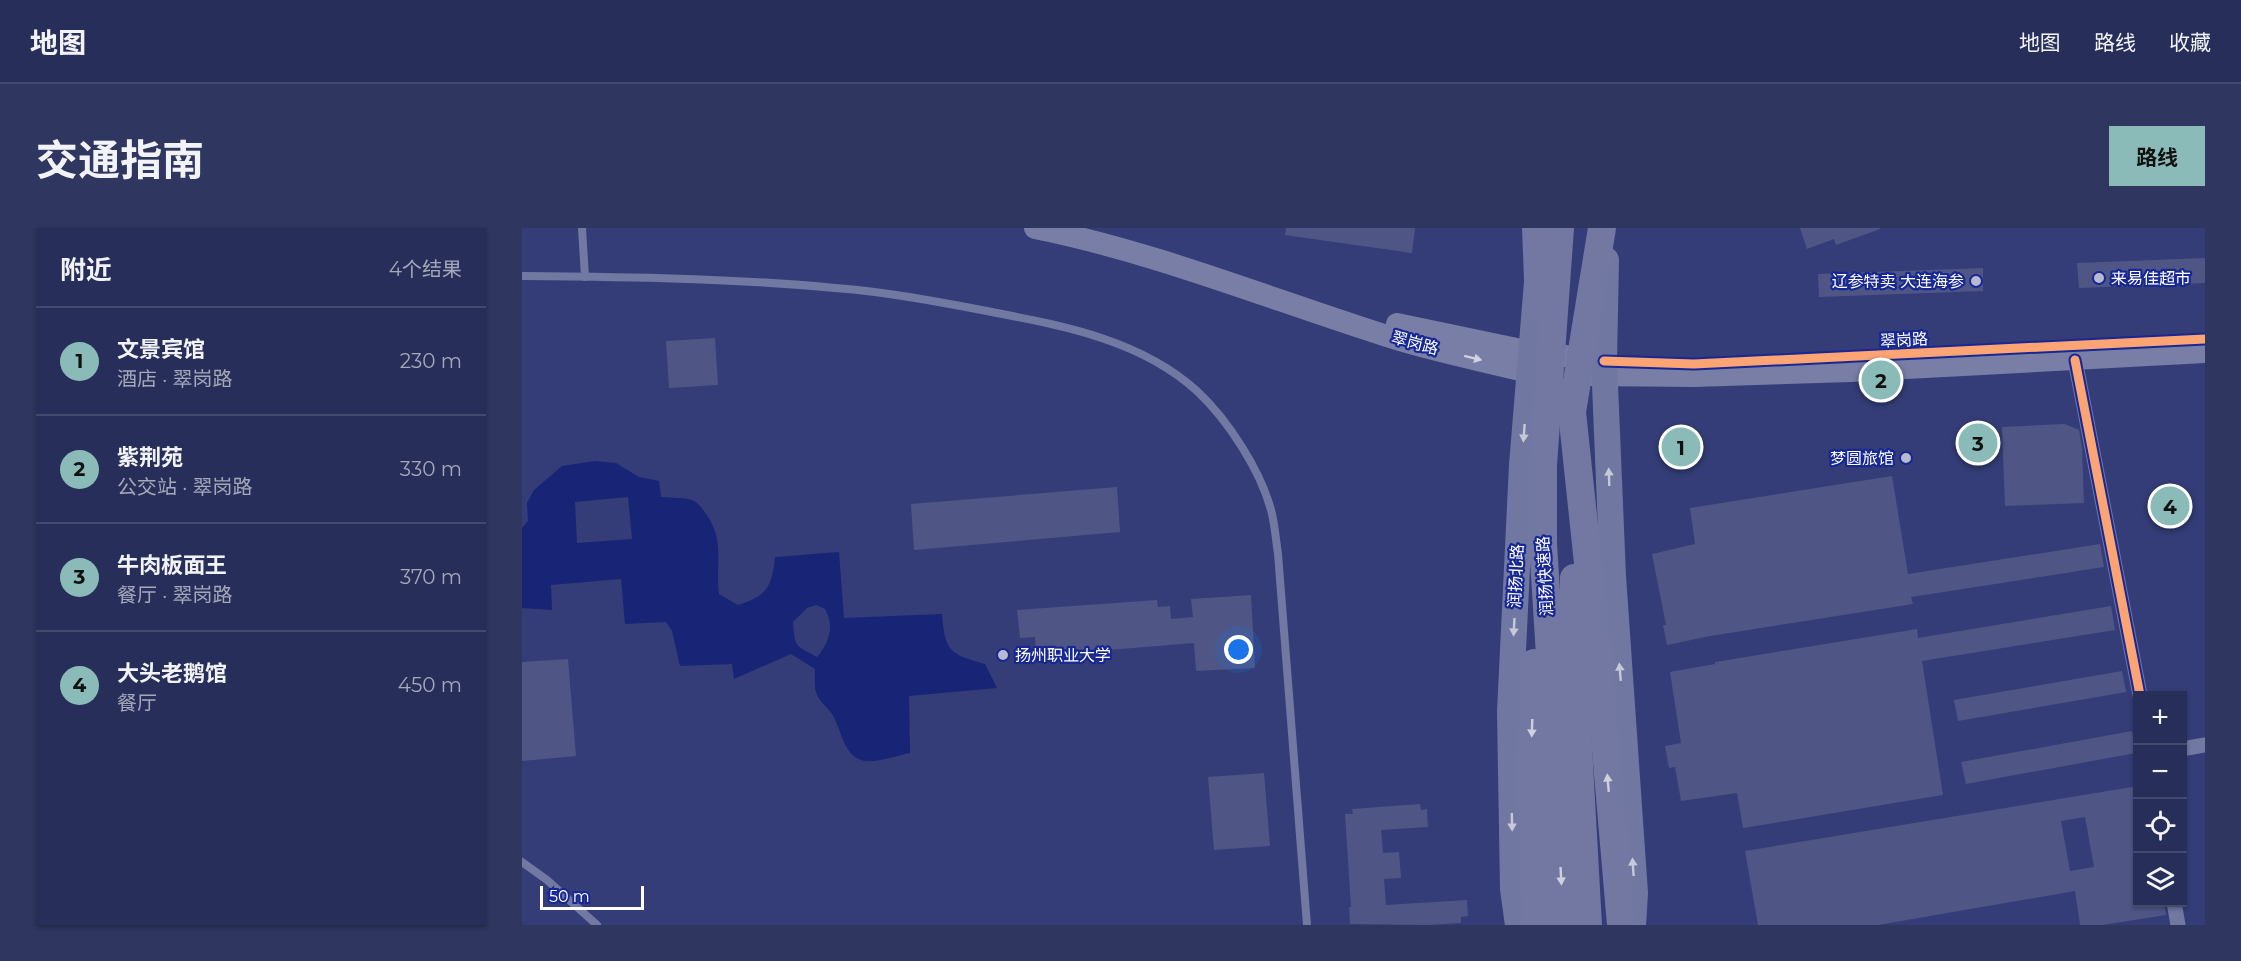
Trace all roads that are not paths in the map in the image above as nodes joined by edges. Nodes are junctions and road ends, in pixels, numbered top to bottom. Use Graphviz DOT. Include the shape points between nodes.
graph roads {
  1 [pos="582,228"];
  2 [pos="1035,228"];
  3 [pos="1099,228"];
  4 [pos="1536,228"];
  5 [pos="1541,228"];
  6 [pos="1560,228"];
  7 [pos="1585,228"];
  8 [pos="1602,228"];
  9 [pos="1607,228"];
  10 [pos="522,276"];
  11 [pos="585,277"];
  12 [pos="2205,339"];
  13 [pos="2205,352"];
  14 [pos="2075,360"];
  15 [pos="1529,362"];
  16 [pos="1605,368"];
  17 [pos="1572,412"];
  18 [pos="1543,465"];
  19 [pos="1564,664"];
  20 [pos="2139,691"];
  21 [pos="2205,745"];
  22 [pos="2187,747"];
  23 [pos="522,862"];
  24 [pos="2175,907"];
  25 [pos="597,925"];
  26 [pos="1307,925"];
  27 [pos="1518,925"];
  28 [pos="1537,925"];
  29 [pos="1563,925"];
  30 [pos="1588,925"];
  31 [pos="1621,925"];
  32 [pos="1633,925"];
  33 [pos="2178,925"];
  1 -- 11 [label="lane"];
  2 -- 15 [label="street, 翠岗路, one-way" via="1094,241 1390,337"];
  3 -- 15 [label="street, 翠岗路" via="1391,323"];
  4 -- 18 [label="highway"];
  5 -- 15 [label="main road, 润扬北路"];
  6 -- 18 [label="highway, 润扬快速路"];
  7 -- 17 [label="highway, 润扬快速路"];
  8 -- 17 [label="highway"];
  9 -- 16 [label="main road"];
  10 -- 11 [label="lane"];
  11 -- 26 [label="lane" via="837,288 1046,322 1118,342 1161,365 1196,391 1242,446 1272,512"];
  12 -- 16 [label="street, 翠岗路"];
  13 -- 14 [label="street, 翠岗路"];
  14 -- 16 [label="street, 翠岗路" via="1694,376"];
  14 -- 20 [label="street"];
  15 -- 16 [label="street, 翠岗路"];
  15 -- 27 [label="main road, 润扬北路, one-way" via="1510,712 1513,889"];
  32 -- 16 [label="main road, one-way" via="1635,893 1613,576"];
  17 -- 19 [label="highway, 润扬快速路" via="1574,539"];
  18 -- 19 [label="highway, 润扬快速路" via="1542,544"];
  19 -- 28 [label="highway, one-way" via="1530,786"];
  19 -- 29 [label="highway, 润扬快速路, one-way"];
  19 -- 30 [label="highway, 润扬快速路"];
  31 -- 19 [label="highway, one-way"];
  21 -- 22 [label="street"];
  23 -- 25 [label="lane"];
  24 -- 33 [label="street"];
}
